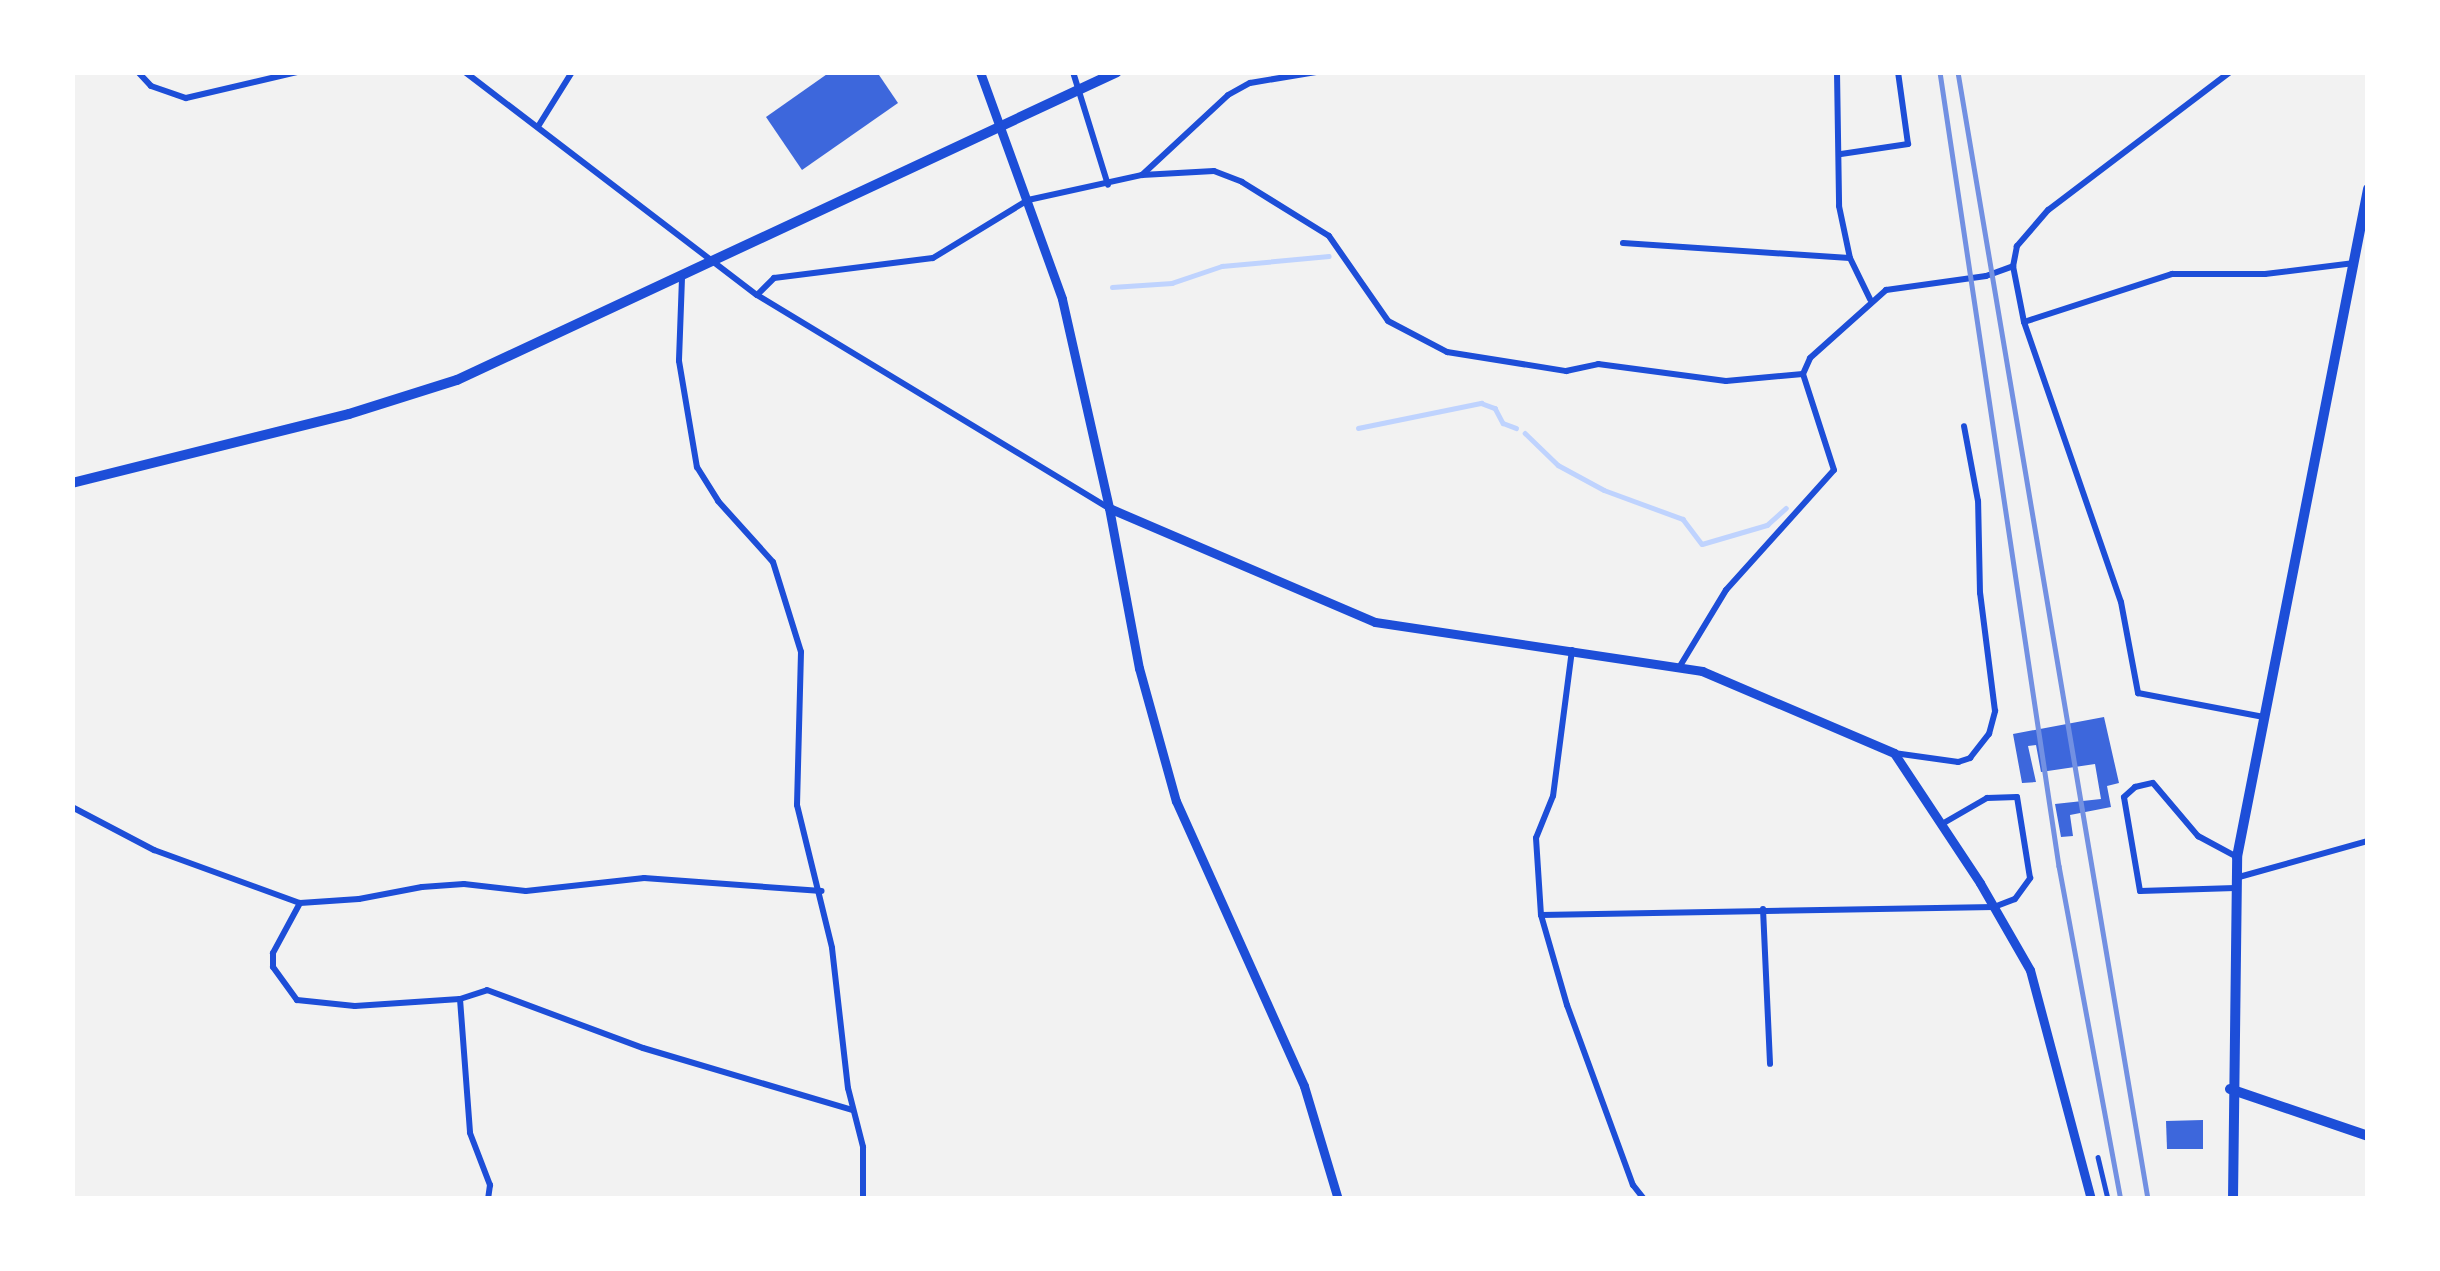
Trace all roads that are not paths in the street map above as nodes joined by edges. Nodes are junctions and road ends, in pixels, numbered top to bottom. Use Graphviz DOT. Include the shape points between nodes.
graph roads {
  1 [pos="137,72"];
  2 [pos="297,72"];
  3 [pos="465,72"];
  4 [pos="572,72"];
  5 [pos="980,72"];
  6 [pos="1073,72"];
  7 [pos="1118,72"];
  8 [pos="1316,72"];
  9 [pos="1837,72"];
  10 [pos="1898,72"];
  11 [pos="2230,72"];
  12 [pos="1079,90"];
  13 [pos="539,125"];
  14 [pos="1001,127"];
  15 [pos="1840,154"];
  16 [pos="1142,176"];
  17 [pos="1108,184"];
  18 [pos="2368,189"];
  19 [pos="1028,200"];
  20 [pos="1623,243"];
  21 [pos="1850,258"];
  22 [pos="2354,263"];
  23 [pos="712,264"];
  24 [pos="2013,266"];
  25 [pos="682,278"];
  26 [pos="757,295"];
  27 [pos="1870,299"];
  28 [pos="2024,322"];
  29 [pos="1803,374"];
  30 [pos="1964,426"];
  31 [pos="72,483"];
  32 [pos="1109,508"];
  33 [pos="1572,650"];
  34 [pos="1680,666"];
  35 [pos="2264,718"];
  36 [pos="1894,753"];
  37 [pos="72,806"];
  38 [pos="1942,824"];
  39 [pos="2368,841"];
  40 [pos="2236,856"];
  41 [pos="2235,883"];
  42 [pos="822,891"];
  43 [pos="300,903"];
  44 [pos="1994,907"];
  45 [pos="1763,909"];
  46 [pos="1541,914"];
  47 [pos="460,999"];
  48 [pos="1770,1064"];
  49 [pos="2230,1089"];
  50 [pos="852,1110"];
  51 [pos="2368,1136"];
  52 [pos="2098,1157"];
  53 [pos="488,1199"];
  54 [pos="862,1199"];
  55 [pos="1338,1199"];
  56 [pos="1644,1199"];
  57 [pos="2091,1199"];
  58 [pos="2108,1199"];
  59 [pos="2233,1199"];
  1 -- 2 [label="street" via="186,98"];
  3 -- 13 [label="street"];
  4 -- 13 [label="street"];
  5 -- 14 [label="main road"];
  6 -- 12 [label="street"];
  7 -- 12 [label="main road"];
  8 -- 16 [label="street" via="1250,83 1228,95"];
  9 -- 15 [label="street"];
  10 -- 15 [label="street" via="1908,144"];
  11 -- 24 [label="street" via="2048,210 2018,246"];
  12 -- 14 [label="main road"];
  12 -- 17 [label="street"];
  13 -- 23 [label="street"];
  14 -- 19 [label="main road"];
  14 -- 23 [label="main road"];
  15 -- 21 [label="street"];
  16 -- 17 [label="street"];
  16 -- 29 [label="street" via="1214,170 1242,182 1328,236 1388,321 1447,352 1566,371 1598,364 1726,381"];
  17 -- 19 [label="street"];
  18 -- 22 [label="main road"];
  19 -- 26 [label="street" via="932,258 774,278"];
  19 -- 32 [label="main road" via="1061,299"];
  20 -- 21 [label="street"];
  21 -- 27 [label="street"];
  22 -- 28 [label="street" via="2172,274"];
  22 -- 35 [label="main road"];
  23 -- 25 [label="main road"];
  23 -- 26 [label="street"];
  24 -- 27 [label="street"];
  24 -- 28 [label="street"];
  25 -- 31 [label="main road" via="458,380"];
  25 -- 42 [label="street" via="679,361 698,467 773,562 801,652 797,805"];
  26 -- 32 [label="street"];
  27 -- 29 [label="street"];
  28 -- 35 [label="street" via="2120,602 2138,693"];
  29 -- 34 [label="street" via="1834,470 1726,590"];
  30 -- 36 [label="street" via="1995,711 1970,758"];
  32 -- 33 [label="main road" via="1376,622"];
  32 -- 55 [label="main road" via="1139,668 1176,801 1304,1086"];
  33 -- 34 [label="main road"];
  33 -- 46 [label="street" via="1558,774 1536,838"];
  34 -- 36 [label="main road"];
  35 -- 40 [label="main road"];
  36 -- 38 [label="main road"];
  37 -- 43 [label="street" via="154,850"];
  38 -- 44 [label="main road"];
  38 -- 44 [label="street" via="1987,798 2017,797 2030,878 2015,899"];
  39 -- 41 [label="street"];
  40 -- 41 [label="main road"];
  40 -- 41 [label="street" via="2198,836 2152,783 2124,797 2140,891"];
  41 -- 49 [label="main road"];
  42 -- 43 [label="street" via="644,878 526,892 422,887"];
  42 -- 50 [label="street"];
  43 -- 47 [label="street" via="273,953 273,968 297,1000 355,1006"];
  44 -- 45 [label="street"];
  44 -- 57 [label="main road" via="2030,970"];
  45 -- 46 [label="street"];
  45 -- 48 [label="street"];
  46 -- 56 [label="street" via="1567,1005"];
  47 -- 50 [label="street" via="487,990 643,1048"];
  47 -- 53 [label="street" via="470,1132"];
  49 -- 51 [label="main road"];
  49 -- 59 [label="main road"];
  50 -- 54 [label="street" via="863,1147"];
  52 -- 58 [label="street"];
}
